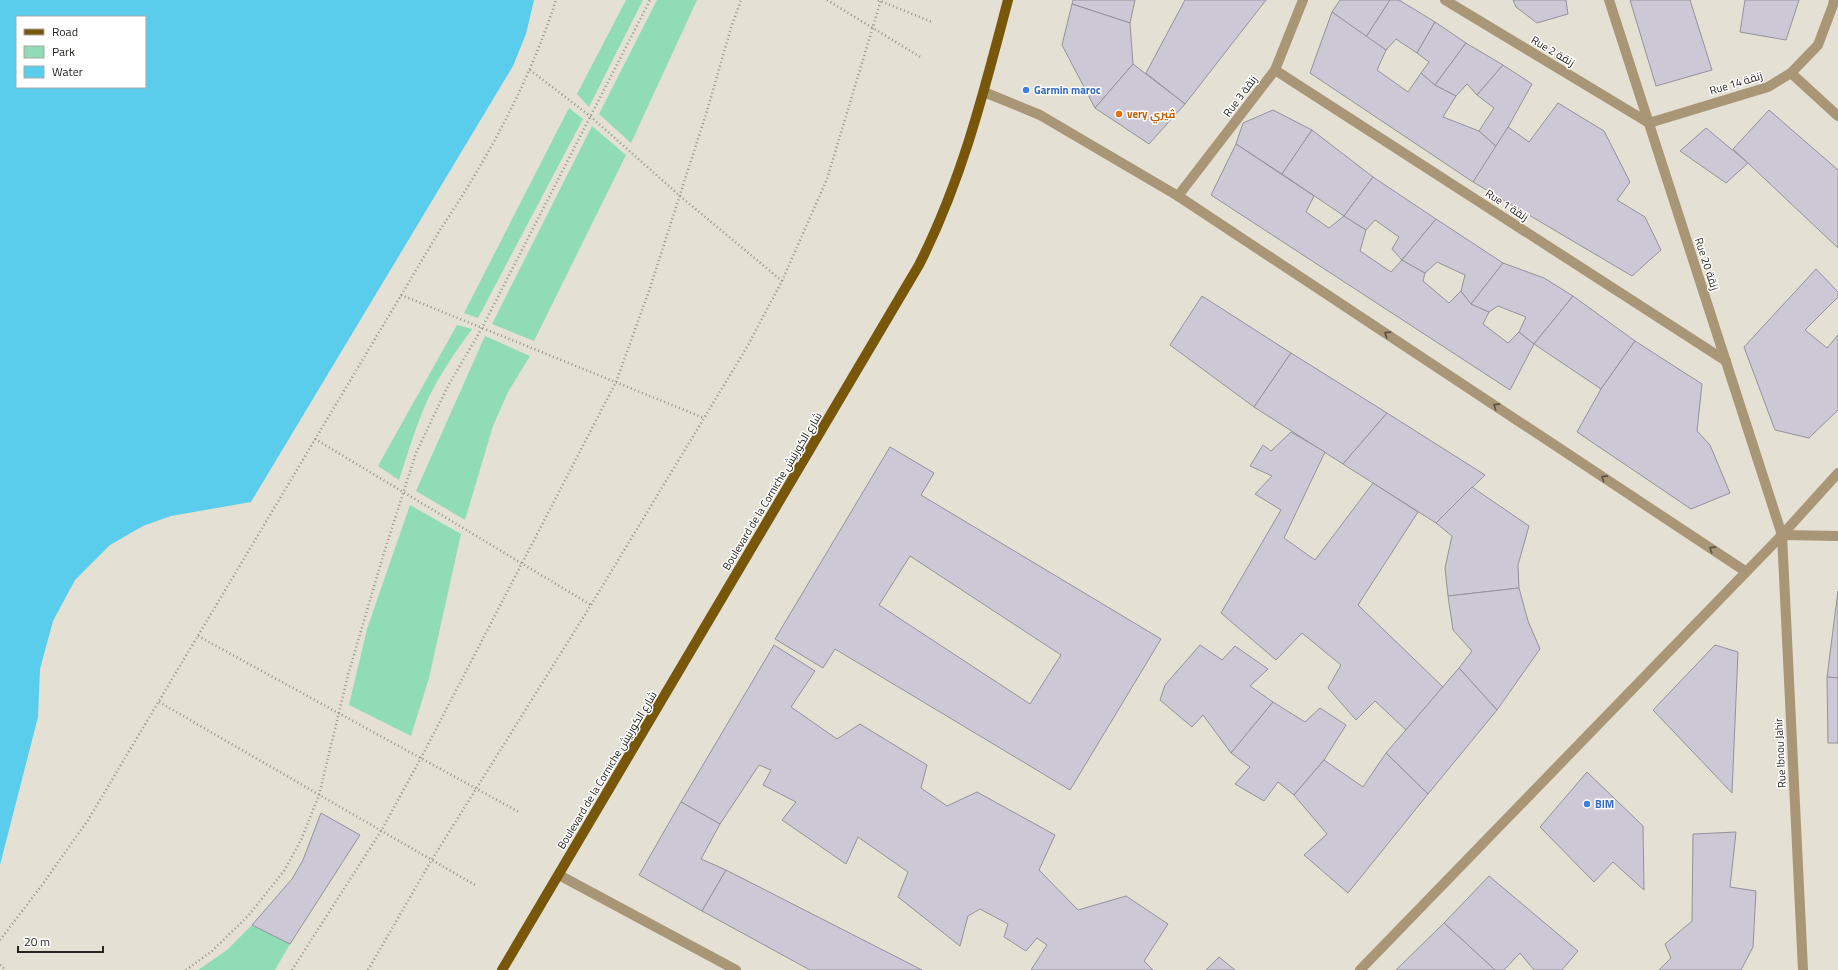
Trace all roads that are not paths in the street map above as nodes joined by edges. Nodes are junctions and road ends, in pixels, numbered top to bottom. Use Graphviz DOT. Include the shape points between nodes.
graph roads {
  1 [pos="1008,0"];
  2 [pos="1303,0"];
  3 [pos="1445,0"];
  4 [pos="1609,0"];
  5 [pos="1834,0"];
  6 [pos="1275,70"];
  7 [pos="1792,73"];
  8 [pos="984,92"];
  9 [pos="1838,116"];
  10 [pos="1649,123"];
  11 [pos="1178,196"];
  12 [pos="1726,361"];
  13 [pos="1838,473"];
  14 [pos="1782,535"];
  15 [pos="1838,536"];
  16 [pos="1745,571"];
  17 [pos="559,875"];
  18 [pos="502,970"];
  19 [pos="736,970"];
  20 [pos="1360,970"];
  21 [pos="1803,970"];
  1 -- 8 [label="main road, Boulevard de la Corniche شارع الكورنيش"];
  2 -- 6 [label="street, Rue 3 زنقة"];
  3 -- 10 [label="street, Rue 2 زنقة"];
  4 -- 10 [label="street, Rue 20 زنقة"];
  5 -- 7 [label="street, Rue 14 زنقة" via="1818,45"];
  6 -- 11 [label="street, Rue 3 زنقة"];
  6 -- 12 [label="street, Rue 1 زنقة"];
  7 -- 9 [label="street"];
  7 -- 10 [label="street, Rue 14 زنقة" via="1768,87"];
  8 -- 11 [label="street" via="1040,115"];
  8 -- 17 [label="main road, Boulevard de la Corniche شارع الكورنيش" via="964,160 944,213 904,293"];
  10 -- 12 [label="street, Rue 20 زنقة"];
  16 -- 11 [label="street, one-way"];
  12 -- 14 [label="street, Rue 20 زنقة"];
  13 -- 14 [label="street"];
  14 -- 15 [label="street"];
  14 -- 16 [label="street"];
  14 -- 21 [label="street, Rue Ibnou Jahir"];
  16 -- 20 [label="street"];
  17 -- 18 [label="main road, Boulevard de la Corniche شارع الكورنيش"];
  17 -- 19 [label="street"];
}
